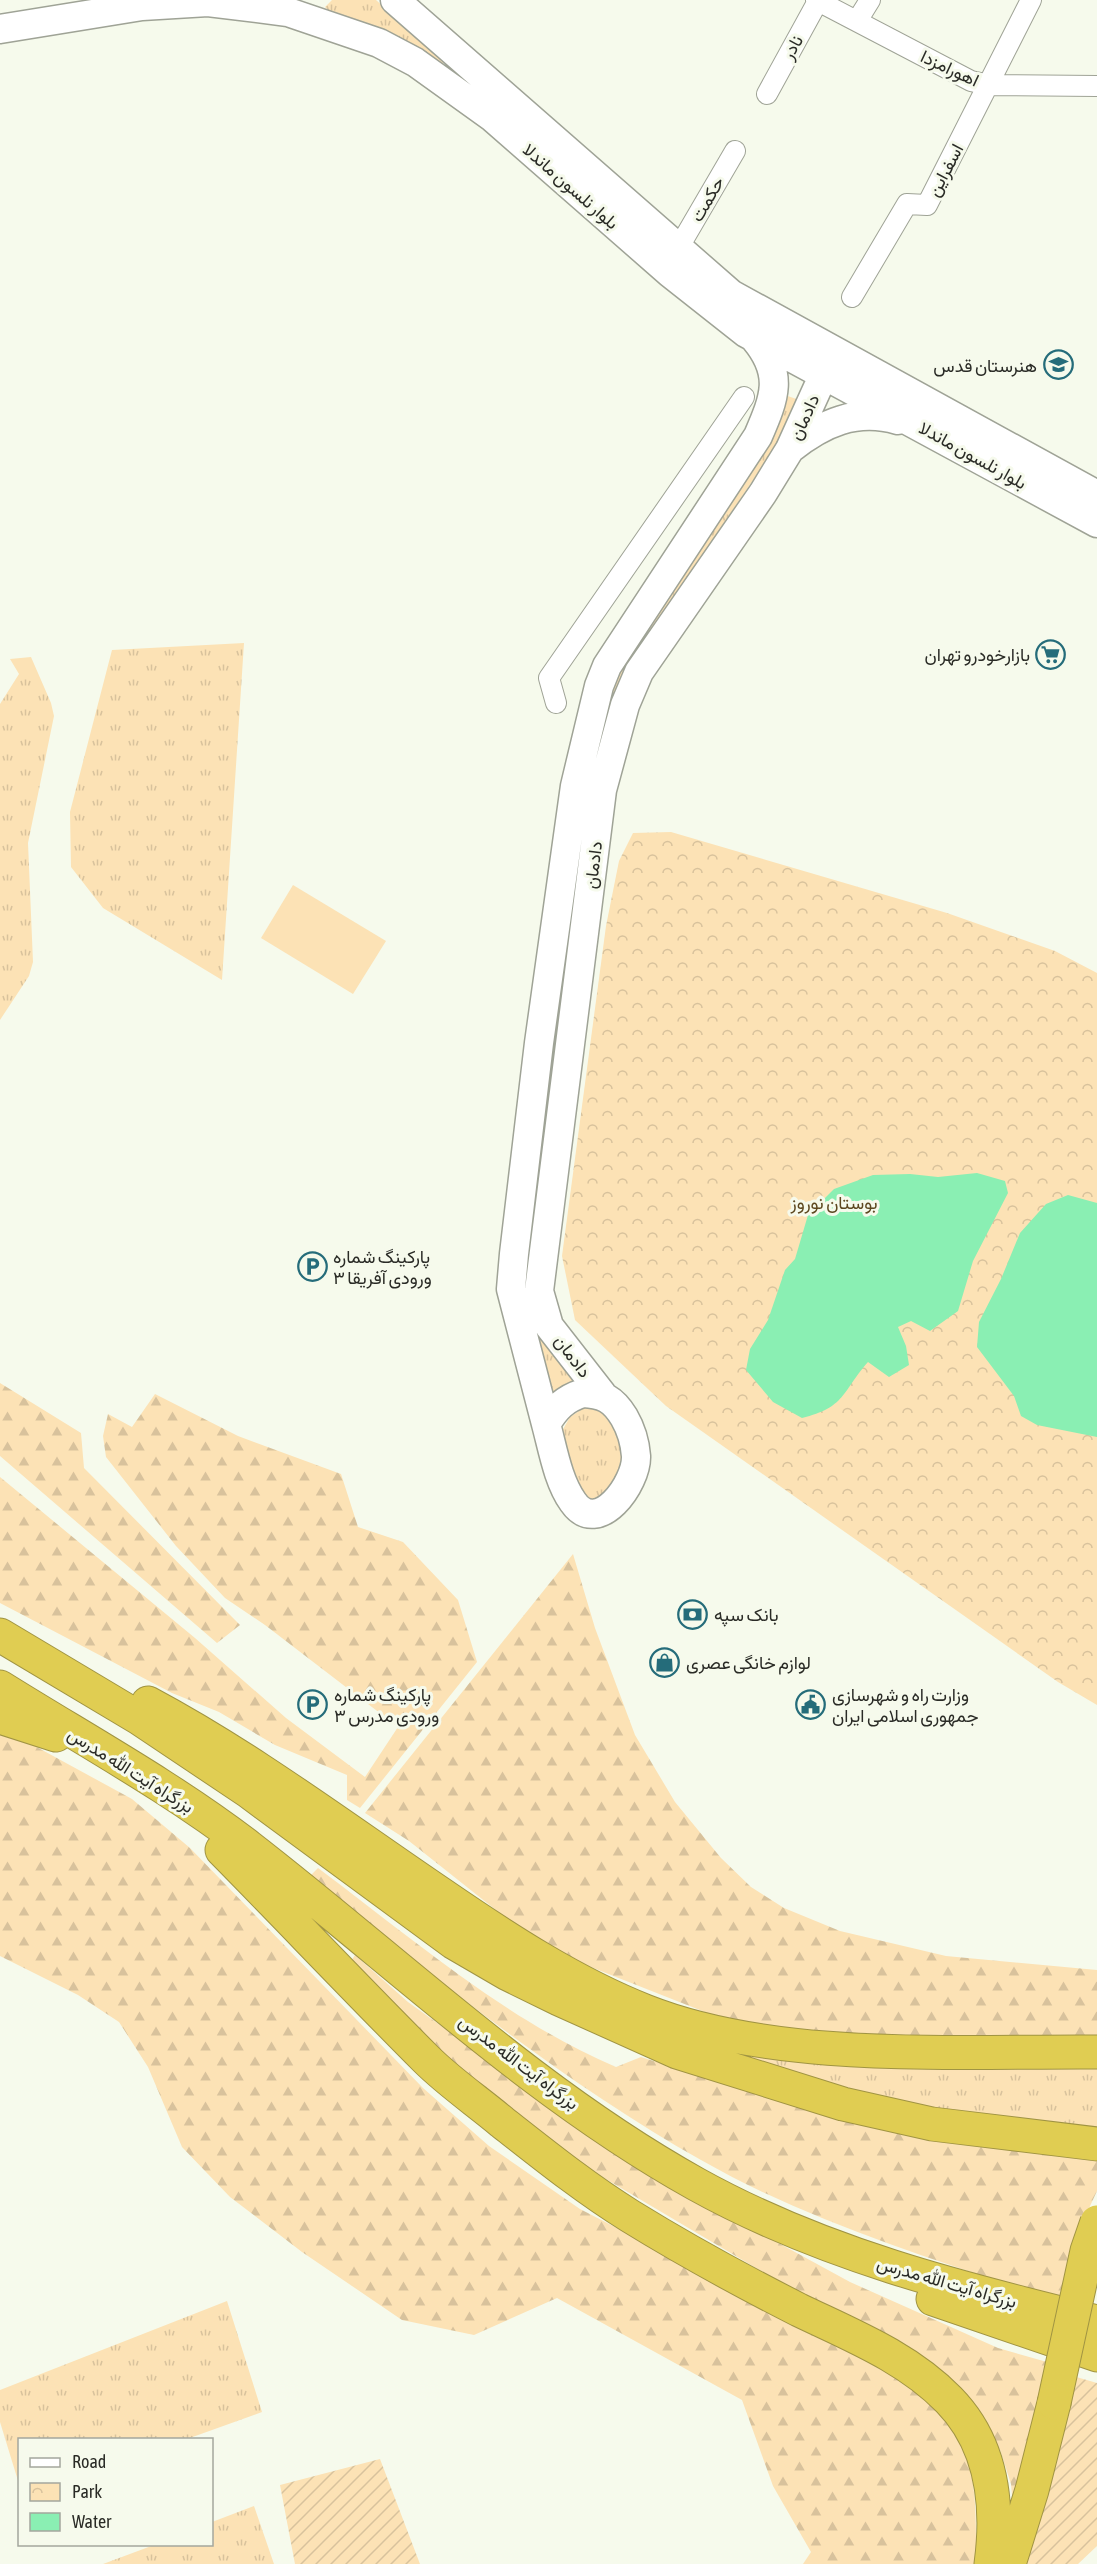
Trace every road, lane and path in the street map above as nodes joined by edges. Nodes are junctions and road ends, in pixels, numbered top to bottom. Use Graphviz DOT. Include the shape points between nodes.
graph roads {
  1 [pos="313,0"];
  2 [pos="395,0"];
  3 [pos="817,0"];
  4 [pos="870,0"];
  5 [pos="1032,0"];
  6 [pos="288,12"];
  7 [pos="857,21"];
  8 [pos="0,29"];
  9 [pos="466,63"];
  10 [pos="448,84"];
  11 [pos="989,85"];
  12 [pos="1097,86"];
  13 [pos="767,94"];
  14 [pos="506,112"];
  15 [pos="735,151"];
  16 [pos="679,247"];
  17 [pos="731,294"];
  18 [pos="852,297"];
  19 [pos="754,339"];
  20 [pos="824,374"];
  21 [pos="744,397"];
  22 [pos="920,426"];
  23 [pos="790,449"];
  24 [pos="1097,495"];
  25 [pos="1097,523"];
  26 [pos="556,703"];
  27 [pos="585,744"];
  28 [pos="612,753"];
  29 [pos="602,1394"];
  30 [pos="546,1424"];
  31 [pos="0,1635"];
  32 [pos="69,1674"];
  33 [pos="0,1687"];
  34 [pos="0,1718"];
  35 [pos="91,1744"];
  36 [pos="162,1788"];
  37 [pos="1097,2052"];
  38 [pos="1097,2144"];
  39 [pos="1097,2222"];
  40 [pos="811,2238"];
  41 [pos="1097,2322"];
  42 [pos="1097,2355"];
  43 [pos="991,2564"];
  44 [pos="1010,2564"];
  1 -- 6 [label="street"];
  2 -- 9 [label="street, بلوار نلسون ماندلا"];
  3 -- 7 [label="street, اهورامزدا"];
  3 -- 13 [label="street, نادر"];
  4 -- 7 [label="street"];
  5 -- 11 [label="street"];
  6 -- 8 [label="street, بلوار نلسون ماندلا" via="238,4 170,3"];
  6 -- 10 [label="street, بلوار نلسون ماندلا" via="379,43"];
  7 -- 11 [label="street, اهورامزدا" via="958,75"];
  9 -- 10 [label="street" via="464,80 459,85"];
  9 -- 14 [label="street, بلوار نلسون ماندلا"];
  10 -- 14 [label="street, بلوار نلسون ماندلا"];
  11 -- 12 [label="street, اهورامزدا"];
  11 -- 18 [label="street, اسفراین" via="927,205 907,204"];
  14 -- 16 [label="street, بلوار نلسون ماندلا"];
  14 -- 19 [label="street, بلوار نلسون ماندلا" via="704,301"];
  15 -- 16 [label="street, حکمت"];
  16 -- 17 [label="street, بلوار نلسون ماندلا"];
  17 -- 20 [label="street" via="795,344"];
  17 -- 24 [label="street, بلوار نلسون ماندلا"];
  19 -- 20 [label="street, بلوار نلسون ماندلا"];
  19 -- 27 [label="street, دادمان" via="772,362 774,373 765,421 607,666"];
  20 -- 22 [label="street, بلوار نلسون ماندلا"];
  20 -- 23 [label="street, دادمان"];
  21 -- 26 [label="street" via="549,678"];
  22 -- 23 [label="street" via="885,416 855,416 813,431"];
  22 -- 25 [label="street, بلوار نلسون ماندلا"];
  23 -- 28 [label="street, دادمان" via="745,522 639,672"];
  27 -- 28 [label="street"];
  27 -- 30 [label="street, دادمان" via="575,786 539,1043 511,1288"];
  28 -- 29 [label="street, دادمان" via="603,790 539,1291 549,1326"];
  29 -- 30 [label="street" via="568,1397"];
  29 -- 30 [label="street" via="632,1430 636,1457 628,1486 610,1507 597,1513 584,1512 574,1504 564,1485"];
  31 -- 32 [label="highway"];
  32 -- 37 [label="highway" via="141,1699 202,1732 523,1949 645,2011 717,2032 795,2044 881,2050"];
  32 -- 38 [label="highway" via="248,1791 453,1942 558,1999 677,2052 843,2104 932,2124"];
  33 -- 35 [label="highway, بزرگراه آیت الله مدرس"];
  34 -- 35 [label="highway"];
  35 -- 36 [label="highway, بزرگراه آیت الله مدرس"];
  36 -- 40 [label="highway, بزرگراه آیت الله مدرس" via="250,1848 481,2036 638,2149 698,2185"];
  36 -- 43 [label="highway" via="427,2060 573,2178 631,2217 743,2282 865,2340 924,2378 949,2400 970,2426 986,2460 994,2520"];
  39 -- 44 [label="highway, bridge" via="1032,2490"];
  40 -- 41 [label="highway, بزرگراه آیت الله مدرس" via="894,2267"];
  40 -- 42 [label="highway" via="891,2284"];
}
